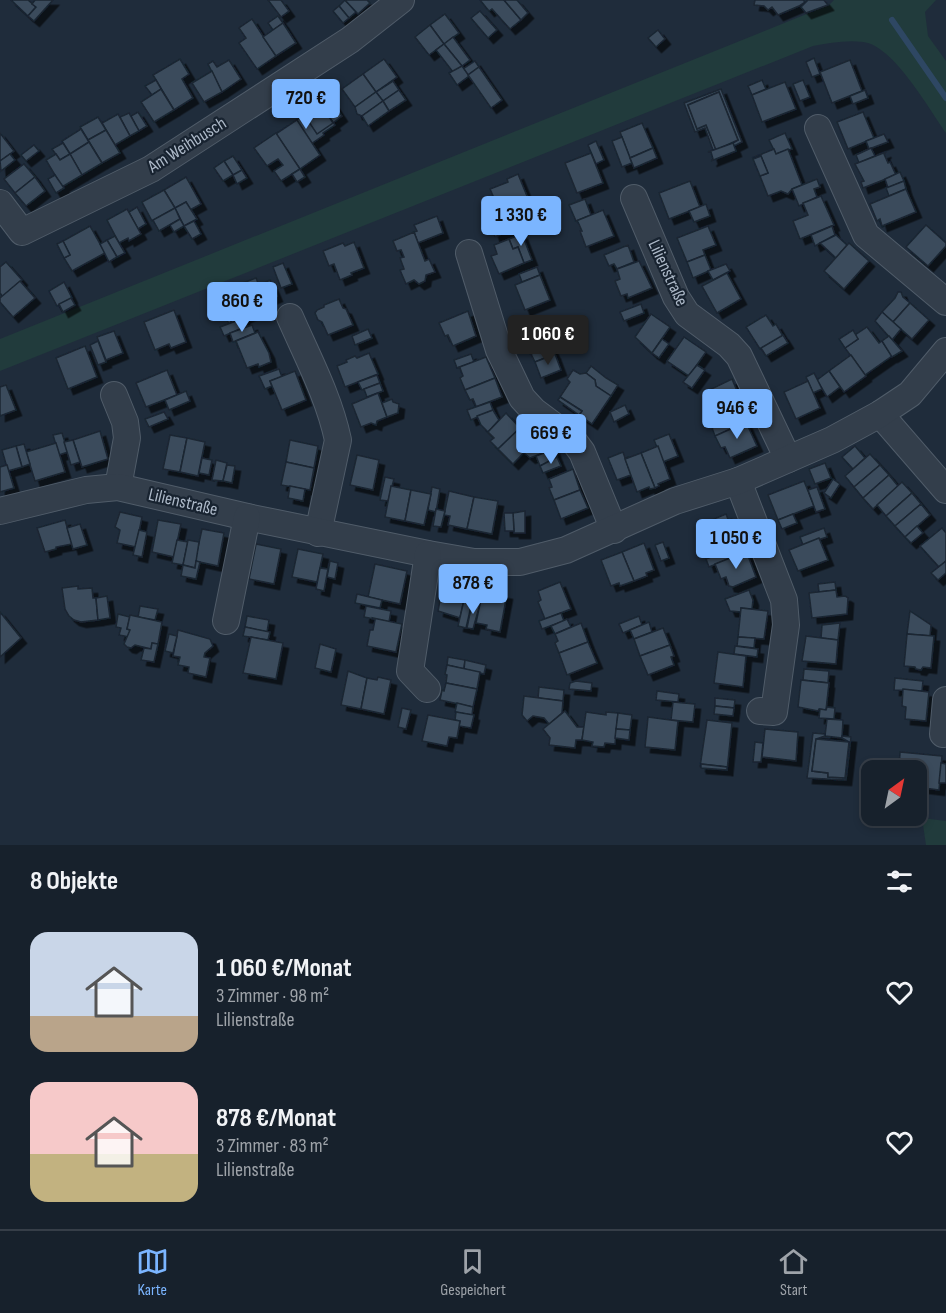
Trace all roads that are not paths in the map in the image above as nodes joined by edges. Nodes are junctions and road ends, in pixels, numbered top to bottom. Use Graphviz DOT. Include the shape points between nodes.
graph roads {
  1 [pos="401,0"];
  2 [pos="818,128"];
  3 [pos="634,198"];
  4 [pos="0,203"];
  5 [pos="469,253"];
  6 [pos="946,302"];
  7 [pos="290,317"];
  8 [pos="946,351"];
  9 [pos="114,394"];
  10 [pos="880,414"];
  11 [pos="788,459"];
  12 [pos="738,481"];
  13 [pos="118,487"];
  14 [pos="946,490"];
  15 [pos="0,512"];
  16 [pos="247,517"];
  17 [pos="614,530"];
  18 [pos="318,533"];
  19 [pos="428,554"];
  20 [pos="226,621"];
  21 [pos="427,688"];
  22 [pos="946,700"];
  23 [pos="760,711"];
  24 [pos="943,734"];
  1 -- 4 [label="street, Am Weihbusch" via="350,40 151,169 22,232"];
  2 -- 6 [label="street" via="866,234"];
  3 -- 11 [label="street, Lilienstraße" via="676,297 687,314 739,356"];
  5 -- 17 [label="street" via="499,350 522,398 582,452"];
  7 -- 18 [label="street" via="335,424 338,440"];
  8 -- 10 [label="street, Lilienstraße" via="910,394"];
  9 -- 13 [label="street" via="128,438"];
  10 -- 11 [label="street, Lilienstraße"];
  10 -- 14 [label="street"];
  11 -- 12 [label="street, Lilienstraße"];
  12 -- 17 [label="street, Lilienstraße" via="675,501"];
  12 -- 23 [label="street" via="784,600 786,625 774,712"];
  13 -- 15 [label="street, Lilienstraße" via="86,490"];
  13 -- 16 [label="street, Lilienstraße"];
  16 -- 18 [label="street, Lilienstraße"];
  16 -- 20 [label="street"];
  17 -- 19 [label="street, Lilienstraße" via="566,550 520,562 474,562"];
  18 -- 19 [label="street, Lilienstraße"];
  19 -- 21 [label="street" via="410,671"];
  22 -- 24 [label="street"];
}
